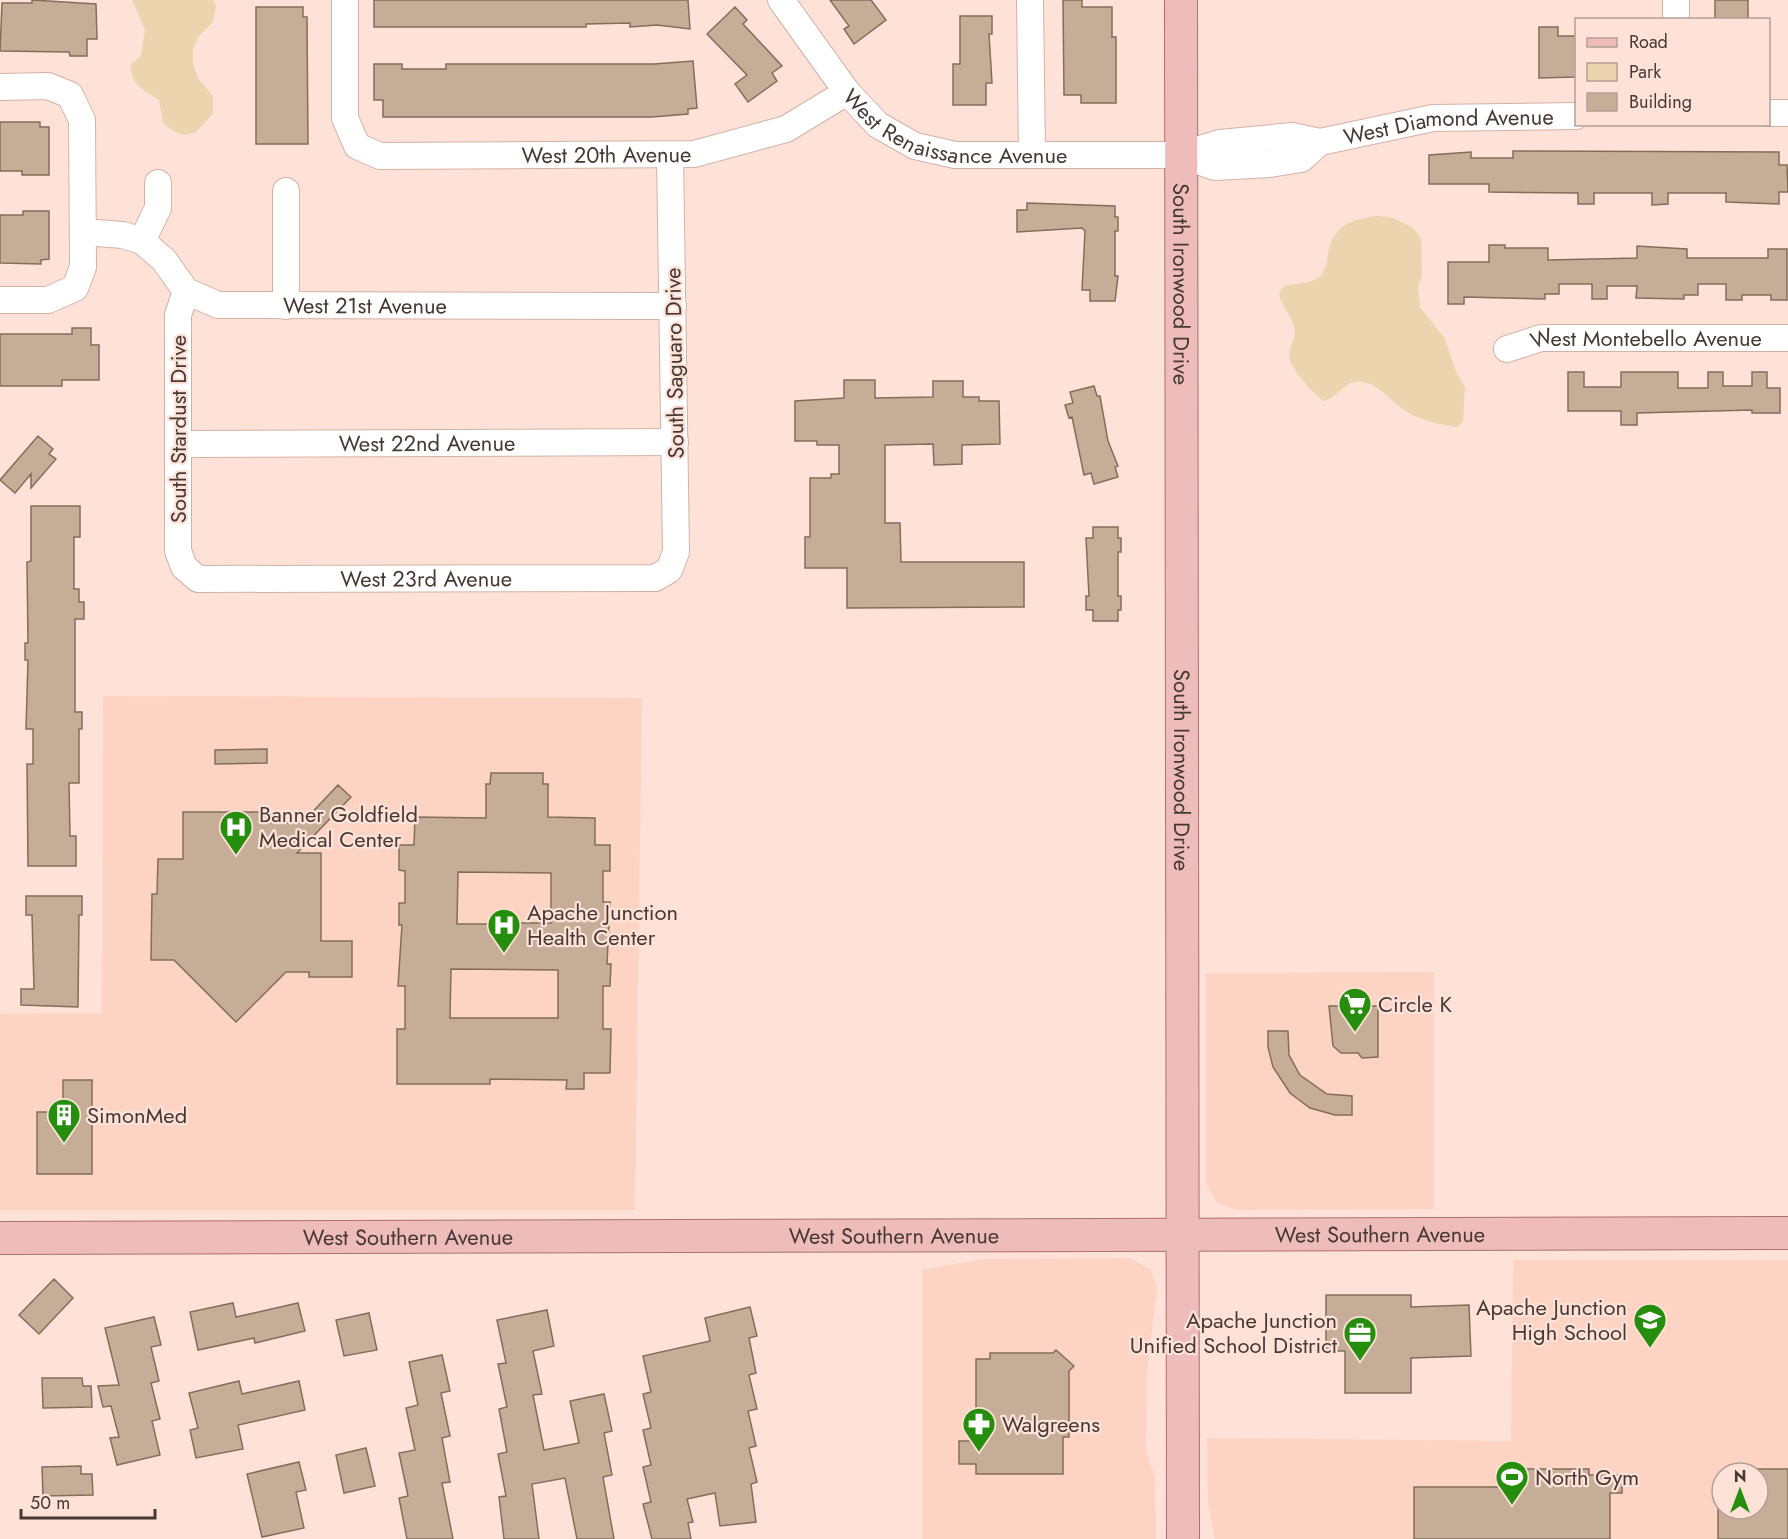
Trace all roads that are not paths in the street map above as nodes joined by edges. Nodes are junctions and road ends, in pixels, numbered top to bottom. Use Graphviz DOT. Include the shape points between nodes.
graph roads {
  1 [pos="345,0"];
  2 [pos="781,0"];
  3 [pos="1030,0"];
  4 [pos="1181,0"];
  5 [pos="1676,0"];
  6 [pos="1676,18"];
  7 [pos="0,87"];
  8 [pos="846,92"];
  9 [pos="1770,113"];
  10 [pos="1788,113"];
  11 [pos="1575,116"];
  12 [pos="670,154"];
  13 [pos="1032,154"];
  14 [pos="1181,155"];
  15 [pos="158,183"];
  16 [pos="286,191"];
  17 [pos="84,232"];
  18 [pos="142,241"];
  19 [pos="186,291"];
  20 [pos="0,300"];
  21 [pos="286,306"];
  22 [pos="673,306"];
  23 [pos="1788,338"];
  24 [pos="1507,349"];
  25 [pos="675,442"];
  26 [pos="178,444"];
  27 [pos="184,567"];
  28 [pos="669,570"];
  29 [pos="1788,1233"];
  30 [pos="1182,1234"];
  31 [pos="0,1238"];
  32 [pos="1184,1539"];
  1 -- 12 [label="street, West 20th Avenue" via="345,118 357,146 380,156"];
  2 -- 8 [label="street, West Renaissance Avenue"];
  3 -- 13 [label="street"];
  4 -- 14 [label="main road, South Ironwood Drive"];
  5 -- 6 [label="street"];
  7 -- 17 [label="street" via="48,86 70,95 82,120"];
  8 -- 12 [label="street, West 20th Avenue" via="786,129 694,154"];
  8 -- 13 [label="street, West Renaissance Avenue" via="878,125 915,146 955,155"];
  9 -- 10 [label="street"];
  11 -- 14 [label="street, West Diamond Avenue" via="1433,118 1320,142 1292,136 1220,143"];
  12 -- 22 [label="street, South Saguaro Drive"];
  13 -- 14 [label="street, West Renaissance Avenue"];
  14 -- 30 [label="main road, South Ironwood Drive"];
  15 -- 18 [label="street" via="158,208"];
  16 -- 21 [label="street"];
  17 -- 18 [label="street" via="123,235"];
  17 -- 20 [label="street" via="84,267 75,288 48,300"];
  18 -- 19 [label="street" via="164,260"];
  19 -- 21 [label="street, West 21st Avenue" via="218,305"];
  19 -- 26 [label="street, South Stardust Drive" via="178,315"];
  21 -- 22 [label="street, West 21st Avenue"];
  22 -- 25 [label="street, South Saguaro Drive"];
  23 -- 24 [label="street, West Montebello Avenue" via="1541,338"];
  25 -- 26 [label="street, West 22nd Avenue"];
  25 -- 28 [label="street, South Saguaro Drive" via="676,552"];
  26 -- 27 [label="street, South Stardust Drive" via="178,551"];
  27 -- 28 [label="street, West 23rd Avenue" via="198,579 655,578"];
  29 -- 30 [label="main road, West Southern Avenue"];
  30 -- 31 [label="main road, West Southern Avenue"];
  30 -- 32 [label="main road, South Ironwood Drive"];
}
